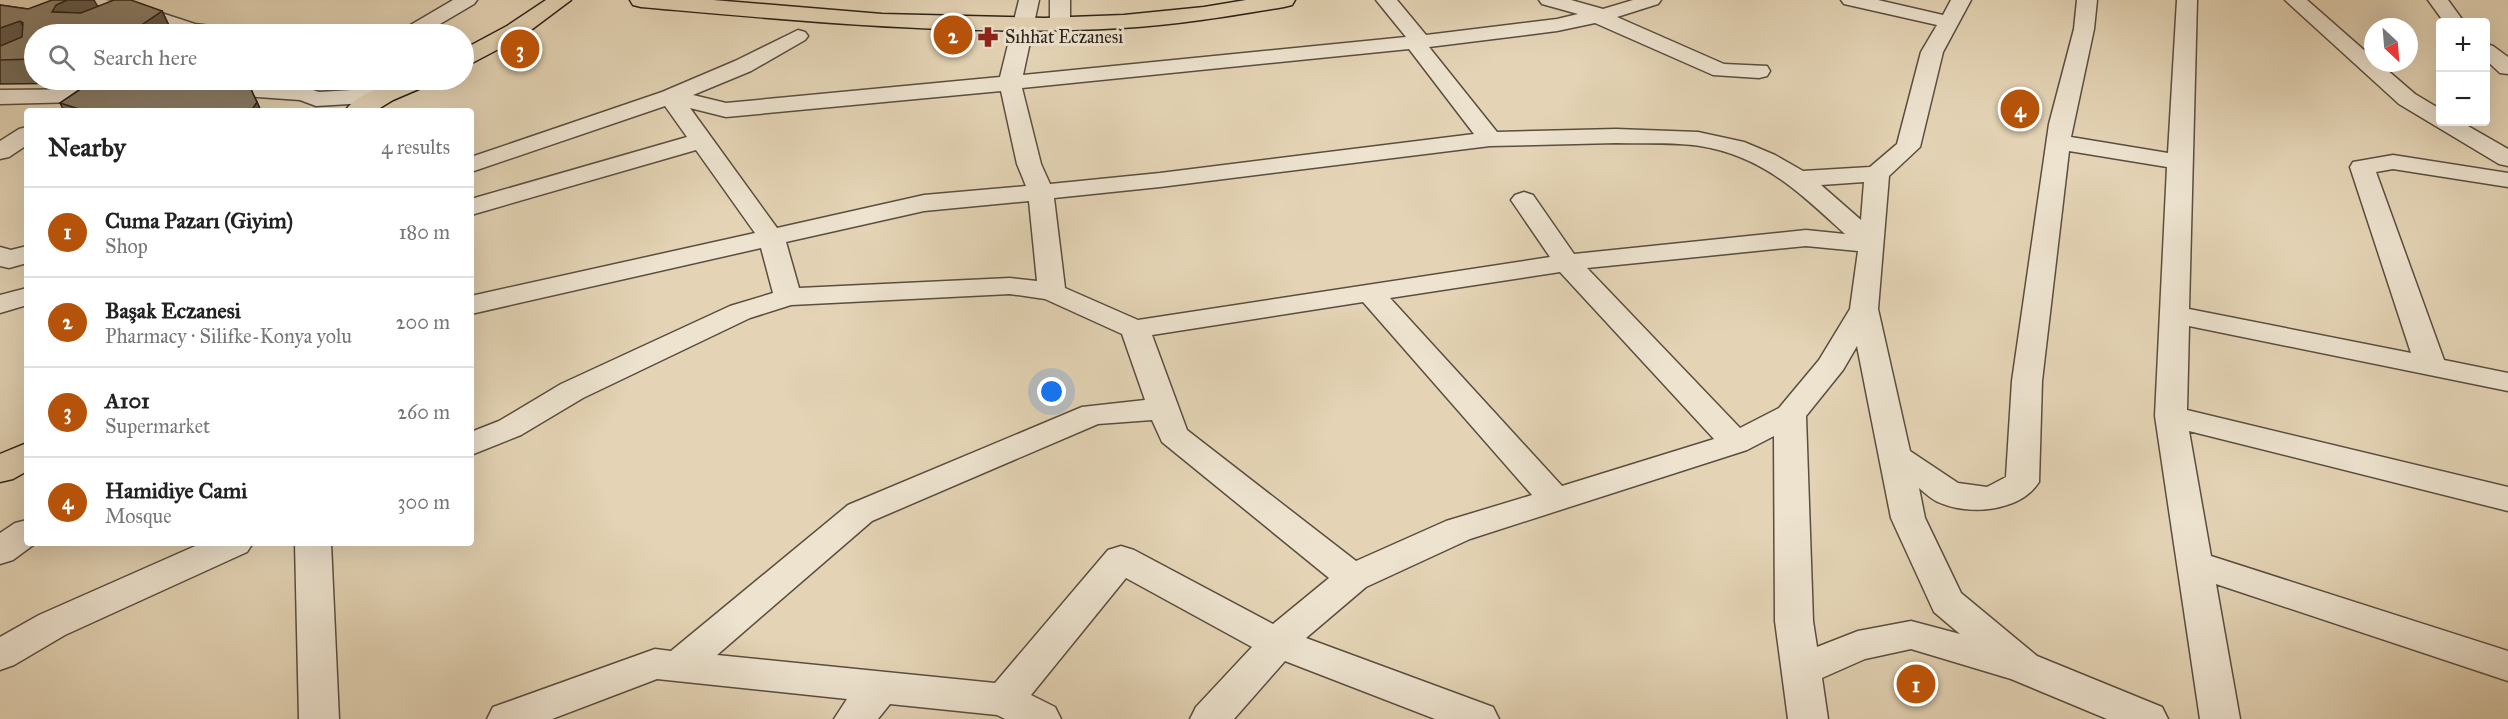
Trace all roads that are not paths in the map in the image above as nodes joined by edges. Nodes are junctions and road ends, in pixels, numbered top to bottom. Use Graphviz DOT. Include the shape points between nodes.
graph roads {
  1 [pos="63,0"];
  2 [pos="160,0"];
  3 [pos="467,0"];
  4 [pos="560,0"];
  5 [pos="641,0"];
  6 [pos="784,0"];
  7 [pos="1224,0"];
  8 [pos="1284,0"];
  9 [pos="1386,0"];
  10 [pos="1549,0"];
  11 [pos="1651,0"];
  12 [pos="1851,0"];
  13 [pos="1961,0"];
  14 [pos="2087,0"];
  15 [pos="2187,0"];
  16 [pos="2295,0"];
  17 [pos="2438,0"];
  18 [pos="134,10"];
  19 [pos="1025,12"];
  20 [pos="1061,12"];
  21 [pos="1600,16"];
  22 [pos="2451,18"];
  23 [pos="1949,22"];
  24 [pos="100,24"];
  25 [pos="175,24"];
  26 [pos="426,24"];
  27 [pos="798,36"];
  28 [pos="1417,42"];
  29 [pos="474,53"];
  30 [pos="2490,53"];
  31 [pos="2508,68"];
  32 [pos="1759,71"];
  33 [pos="1010,83"];
  34 [pos="240,90"];
  35 [pos="321,90"];
  36 [pos="402,90"];
  37 [pos="405,90"];
  38 [pos="130,94"];
  39 [pos="0,96"];
  40 [pos="670,97"];
  41 [pos="83,98"];
  42 [pos="311,102"];
  43 [pos="380,103"];
  44 [pos="68,108"];
  45 [pos="2436,117"];
  46 [pos="2452,126"];
  47 [pos="24,136"];
  48 [pos="1490,139"];
  49 [pos="701,141"];
  50 [pos="2059,142"];
  51 [pos="0,152"];
  52 [pos="2508,159"];
  53 [pos="2180,162"];
  54 [pos="474,164"];
  55 [pos="1877,174"];
  56 [pos="1799,179"];
  57 [pos="2508,180"];
  58 [pos="1041,192"];
  59 [pos="1524,200"];
  60 [pos="474,206"];
  61 [pos="771,239"];
  62 [pos="1872,244"];
  63 [pos="1567,263"];
  64 [pos="1052,292"];
  65 [pos="1370,293"];
  66 [pos="24,297"];
  67 [pos="788,297"];
  68 [pos="0,304"];
  69 [pos="474,304"];
  70 [pos="1864,309"];
  71 [pos="2175,315"];
  72 [pos="1135,329"];
  73 [pos="2432,367"];
  74 [pos="2508,382"];
  75 [pos="1164,409"];
  76 [pos="1790,415"];
  77 [pos="2171,416"];
  78 [pos="474,443"];
  79 [pos="1736,443"];
  80 [pos="1894,456"];
  81 [pos="24,457"];
  82 [pos="0,470"];
  83 [pos="1555,499"];
  84 [pos="2508,500"];
  85 [pos="24,534"];
  86 [pos="229,546"];
  87 [pos="314,546"];
  88 [pos="0,551"];
  89 [pos="2196,564"];
  90 [pos="1353,578"];
  91 [pos="1277,643"];
  92 [pos="0,655"];
  93 [pos="679,666"];
  94 [pos="2508,666"];
  95 [pos="2023,667"];
  96 [pos="1801,670"];
  97 [pos="881,687"];
  98 [pos="1004,700"];
  99 [pos="319,719"];
  100 [pos="507,719"];
  101 [pos="854,719"];
  102 [pos="1041,719"];
  103 [pos="1210,719"];
  104 [pos="1479,719"];
  105 [pos="1808,719"];
  106 [pos="2148,719"];
  107 [pos="2220,719"];
  1 -- 18 [label="street"];
  2 -- 18 [label="street"];
  3 -- 26 [label="street"];
  4 -- 29 [label="main road"];
  5 -- 19 [label="main road" via="933,24"];
  6 -- 19 [label="main road"];
  7 -- 20 [label="main road"];
  8 -- 20 [label="main road" via="1236,10"];
  9 -- 28 [label="street"];
  10 -- 21 [label="street"];
  11 -- 21 [label="street"];
  12 -- 23 [label="street"];
  13 -- 23 [label="street"];
  14 -- 50 [label="street"];
  15 -- 53 [label="street"];
  16 -- 45 [label="street" via="2407,99"];
  17 -- 22 [label="street"];
  18 -- 24 [label="street"];
  18 -- 25 [label="street"];
  19 -- 20 [label="main road"];
  19 -- 33 [label="street"];
  21 -- 28 [label="street"];
  21 -- 32 [label="street" via="1721,70"];
  23 -- 55 [label="street" via="1932,52 1908,147"];
  27 -- 40 [label="street" via="743,66"];
  28 -- 33 [label="street"];
  28 -- 48 [label="street"];
  30 -- 31 [label="street"];
  33 -- 40 [label="street" via="726,110"];
  33 -- 58 [label="street" via="1029,164"];
  34 -- 42 [label="street"];
  35 -- 42 [label="street"];
  36 -- 43 [label="main road"];
  37 -- 43 [label="main road"];
  38 -- 41 [label="street"];
  39 -- 41 [label="street"];
  40 -- 49 [label="street"];
  40 -- 54 [label="street"];
  41 -- 44 [label="street"];
  42 -- 43 [label="street"];
  46 -- 52 [label="street"];
  47 -- 51 [label="street"];
  48 -- 56 [label="street" via="1698,139 1736,147"];
  48 -- 58 [label="street"];
  49 -- 60 [label="street"];
  49 -- 61 [label="street"];
  50 -- 53 [label="street"];
  50 -- 80 [label="street" via="2026,381 2022,482 1992,499 1950,494"];
  53 -- 71 [label="street"];
  55 -- 56 [label="street"];
  55 -- 62 [label="street"];
  56 -- 62 [label="street"];
  57 -- 73 [label="street" via="2393,162 2362,167"];
  58 -- 61 [label="street" via="924,203"];
  58 -- 64 [label="street"];
  59 -- 63 [label="street"];
  61 -- 67 [label="street"];
  61 -- 69 [label="street"];
  62 -- 63 [label="street" via="1806,238"];
  62 -- 70 [label="street"];
  63 -- 65 [label="street"];
  63 -- 79 [label="street"];
  64 -- 67 [label="street" via="1010,286"];
  64 -- 72 [label="street"];
  65 -- 72 [label="street"];
  65 -- 83 [label="street"];
  66 -- 68 [label="street"];
  67 -- 78 [label="street" via="740,312"];
  70 -- 76 [label="street" via="1832,364"];
  70 -- 80 [label="street"];
  71 -- 73 [label="street"];
  71 -- 77 [label="street"];
  72 -- 75 [label="street"];
  73 -- 74 [label="street"];
  75 -- 90 [label="street" via="1173,435"];
  75 -- 93 [label="street" via="1093,414 860,513"];
  76 -- 79 [label="street"];
  76 -- 96 [label="street" via="1794,621"];
  77 -- 84 [label="street"];
  77 -- 89 [label="street"];
  79 -- 83 [label="street"];
  80 -- 95 [label="street" via="1908,518 1947,602"];
  81 -- 82 [label="main road"];
  83 -- 90 [label="street" via="1458,530"];
  85 -- 88 [label="street"];
  86 -- 92 [label="street" via="51,625"];
  87 -- 99 [label="street"];
  89 -- 94 [label="street"];
  89 -- 107 [label="street"];
  90 -- 91 [label="street"];
  91 -- 98 [label="street" via="1121,559"];
  91 -- 103 [label="street"];
  91 -- 104 [label="street"];
  93 -- 97 [label="street"];
  93 -- 100 [label="street" via="654,664"];
  95 -- 96 [label="street" via="1911,635 1858,646"];
  95 -- 106 [label="street"];
  96 -- 105 [label="street"];
  97 -- 98 [label="street"];
  97 -- 101 [label="street"];
  98 -- 102 [label="street"];
}
